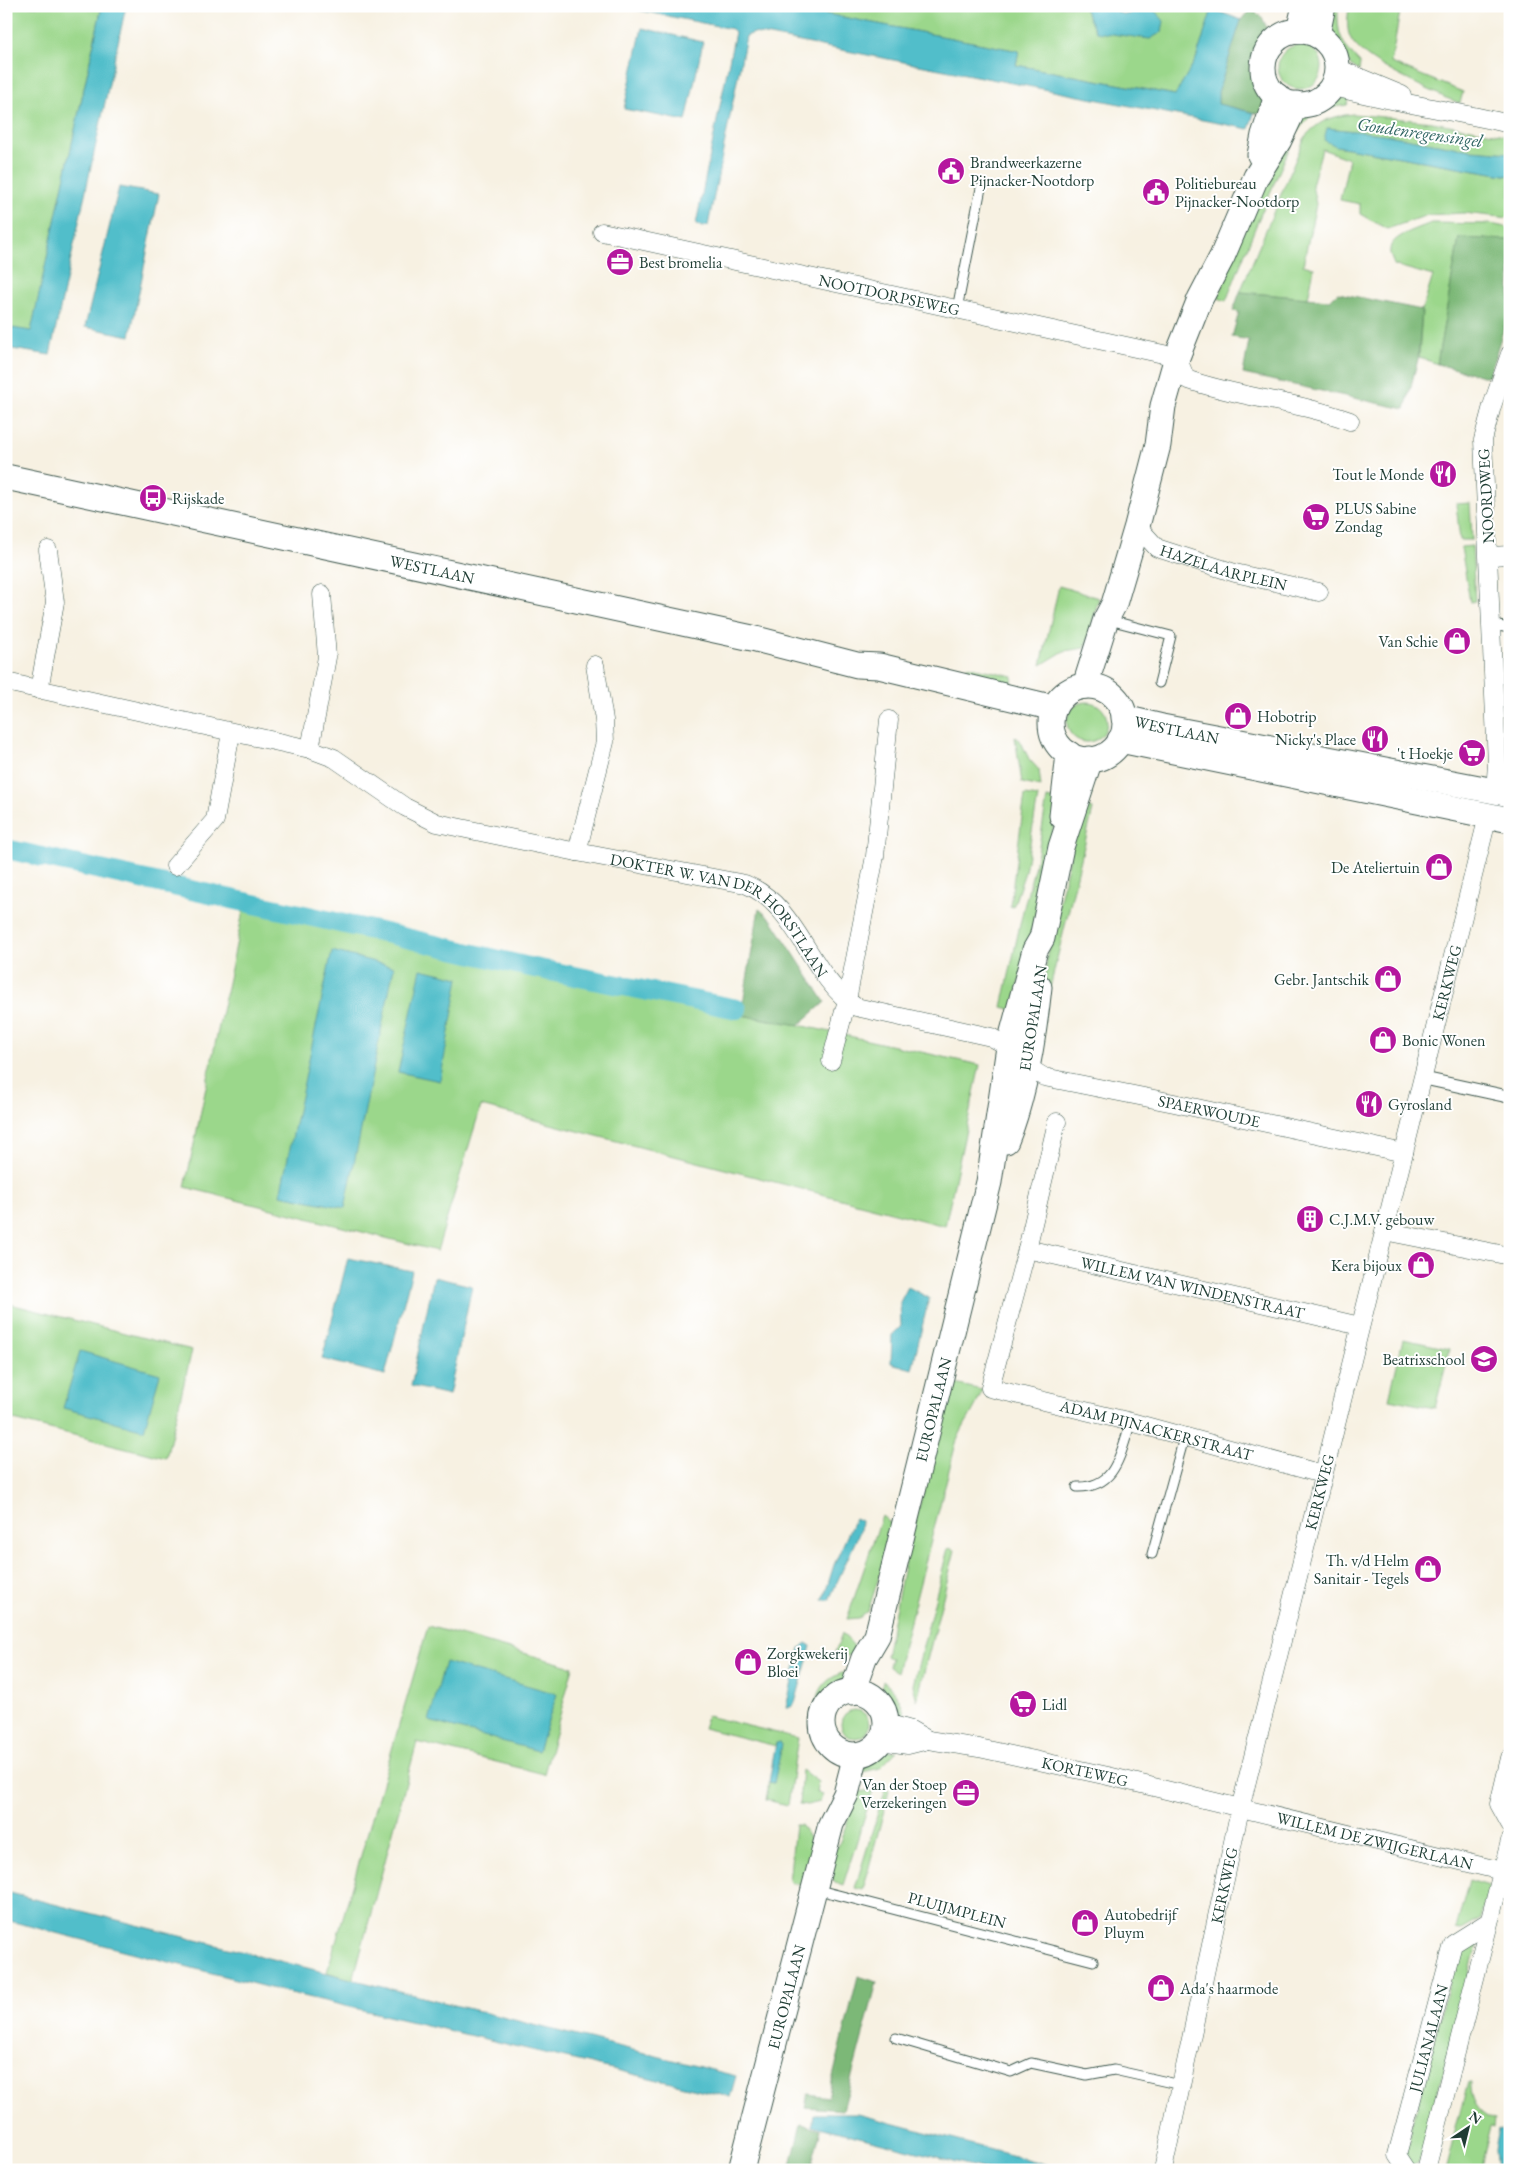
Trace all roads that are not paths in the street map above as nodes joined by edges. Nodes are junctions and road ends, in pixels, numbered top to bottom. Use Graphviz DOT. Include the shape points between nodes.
graph roads {
  1 [pos="1305,6"];
  2 [pos="1323,6"];
  3 [pos="1308,33"];
  4 [pos="1334,77"];
  5 [pos="1286,100"];
  6 [pos="1510,124"];
  7 [pos="981,188"];
  8 [pos="602,232"];
  9 [pos="957,309"];
  10 [pos="1510,354"];
  11 [pos="1181,368"];
  12 [pos="1350,421"];
  13 [pos="6,477"];
  14 [pos="1137,526"];
  15 [pos="48,550"];
  16 [pos="1510,555"];
  17 [pos="1490,556"];
  18 [pos="1319,592"];
  19 [pos="322,594"];
  20 [pos="1112,615"];
  21 [pos="1492,625"];
  22 [pos="1510,628"];
  23 [pos="595,665"];
  24 [pos="6,682"];
  25 [pos="1159,682"];
  26 [pos="1095,688"];
  27 [pos="39,690"];
  28 [pos="1053,716"];
  29 [pos="889,720"];
  30 [pos="1122,729"];
  31 [pos="231,733"];
  32 [pos="310,749"];
  33 [pos="1080,757"];
  34 [pos="1502,793"];
  35 [pos="1499,818"];
  36 [pos="577,852"];
  37 [pos="176,866"];
  38 [pos="846,1000"];
  39 [pos="1019,1057"];
  40 [pos="831,1061"];
  41 [pos="1422,1078"];
  42 [pos="1510,1097"];
  43 [pos="1057,1122"];
  44 [pos="1404,1153"];
  45 [pos="1384,1231"];
  46 [pos="1027,1249"];
  47 [pos="1510,1256"];
  48 [pos="1360,1326"];
  49 [pos="1130,1422"];
  50 [pos="1184,1438"];
  51 [pos="1322,1474"];
  52 [pos="1078,1487"];
  53 [pos="1152,1554"];
  54 [pos="863,1695"];
  55 [pos="883,1732"];
  56 [pos="847,1752"];
  57 [pos="1510,1758"];
  58 [pos="1240,1809"];
  59 [pos="1510,1824"];
  60 [pos="1510,1842"];
  61 [pos="1505,1872"];
  62 [pos="814,1888"];
  63 [pos="1488,1922"];
  64 [pos="1093,1962"];
  65 [pos="896,2038"];
  66 [pos="1181,2085"];
  67 [pos="741,2170"];
  68 [pos="1163,2170"];
  69 [pos="1407,2170"];
  70 [pos="1426,2170"];
  1 -- 3 [label="main road"];
  2 -- 3 [label="main road"];
  3 -- 4 [label="main road" via="1324,39 1333,52"];
  3 -- 5 [label="main road" via="1281,36 1266,54 1265,79 1269,88"];
  4 -- 5 [label="main road" via="1319,99 1311,103"];
  4 -- 6 [label="street" via="1357,94"];
  5 -- 11 [label="main road" via="1279,140 1256,177 1222,257 1211,303"];
  7 -- 9 [label="lane"];
  8 -- 9 [label="street, NOOTDORPSEWEG"];
  9 -- 11 [label="street, NOOTDORPSEWEG"];
  10 -- 17 [label="street, NOORDWEG" via="1483,440"];
  11 -- 12 [label="street" via="1207,386"];
  11 -- 14 [label="main road"];
  13 -- 28 [label="main road, WESTLAAN" via="752,638 857,665 879,666"];
  14 -- 18 [label="street, HAZELAARPLEIN" via="1157,548 1235,573"];
  14 -- 20 [label="main road"];
  15 -- 27 [label="street" via="55,602"];
  16 -- 17 [label="street"];
  17 -- 21 [label="street, NOORDWEG"];
  19 -- 32 [label="street" via="326,658"];
  20 -- 25 [label="lane" via="1171,636"];
  20 -- 26 [label="main road"];
  21 -- 22 [label="lane"];
  21 -- 34 [label="street, NOORDWEG" via="1497,764"];
  23 -- 36 [label="street, DOKTER W. VAN DER HORSTLAAN" via="605,742"];
  24 -- 27 [label="street, DOKTER W. VAN DER HORSTLAAN"];
  26 -- 28 [label="main road" via="1067,693"];
  26 -- 30 [label="main road" via="1118,702"];
  27 -- 31 [label="street, DOKTER W. VAN DER HORSTLAAN"];
  28 -- 33 [label="main road" via="1058,744"];
  29 -- 38 [label="street, DOKTER W. VAN DER HORSTLAAN" via="875,856"];
  30 -- 33 [label="main road" via="1108,754"];
  30 -- 34 [label="main road, WESTLAAN" via="1162,727"];
  30 -- 35 [label="main road, WESTLAAN"];
  31 -- 32 [label="street, DOKTER W. VAN DER HORSTLAAN"];
  31 -- 37 [label="street" via="215,820"];
  32 -- 36 [label="street, DOKTER W. VAN DER HORSTLAAN" via="334,758 405,808 437,823"];
  33 -- 39 [label="main road, EUROPALAAN" via="1063,794 1061,847 1042,938 1035,950"];
  35 -- 41 [label="street, KERKWEG"];
  36 -- 38 [label="street, DOKTER W. VAN DER HORSTLAAN" via="745,884 756,889 777,905"];
  38 -- 39 [label="street, DOKTER W. VAN DER HORSTLAAN" via="870,1011 991,1037"];
  38 -- 40 [label="street, DOKTER W. VAN DER HORSTLAAN"];
  39 -- 44 [label="street, SPAERWOUDE" via="1044,1077 1063,1082"];
  39 -- 54 [label="main road, EUROPALAAN" via="877,1636 864,1658"];
  41 -- 42 [label="street"];
  41 -- 44 [label="street, KERKWEG"];
  43 -- 46 [label="street"];
  44 -- 45 [label="street, KERKWEG"];
  45 -- 47 [label="street"];
  45 -- 48 [label="street, KERKWEG"];
  46 -- 48 [label="street, WILLEM VAN WINDENSTRAAT"];
  46 -- 49 [label="street, ADAM PIJNACKERSTRAAT" via="990,1388"];
  48 -- 51 [label="street, KERKWEG"];
  49 -- 50 [label="street, ADAM PIJNACKERSTRAAT"];
  49 -- 52 [label="lane" via="1114,1470 1092,1488"];
  50 -- 51 [label="street, ADAM PIJNACKERSTRAAT"];
  50 -- 53 [label="lane"];
  51 -- 58 [label="street, KERKWEG"];
  54 -- 55 [label="main road" via="885,1714"];
  54 -- 56 [label="main road" via="843,1694 834,1699 824,1715 825,1735 830,1743"];
  55 -- 56 [label="main road" via="874,1748 866,1753"];
  55 -- 58 [label="street, KORTEWEG" via="908,1745 928,1740 979,1748"];
  56 -- 62 [label="main road, EUROPALAAN" via="831,1790 831,1824"];
  57 -- 59 [label="street" via="1499,1804"];
  58 -- 61 [label="street, WILLEM DE ZWIJGERLAAN"];
  58 -- 66 [label="street, KERKWEG"];
  60 -- 61 [label="street, JULIANALAAN"];
  61 -- 63 [label="street, JULIANALAAN"];
  62 -- 64 [label="lane, PLUIJMPLEIN"];
  62 -- 67 [label="main road, EUROPALAAN"];
  63 -- 69 [label="street, JULIANALAAN" via="1453,1944 1397,2155"];
  63 -- 70 [label="street, JULIANALAAN"];
  65 -- 66 [label="lane" via="1011,2072 1032,2063 1087,2075 1114,2070"];
  66 -- 68 [label="street, KERKWEG"];
}
